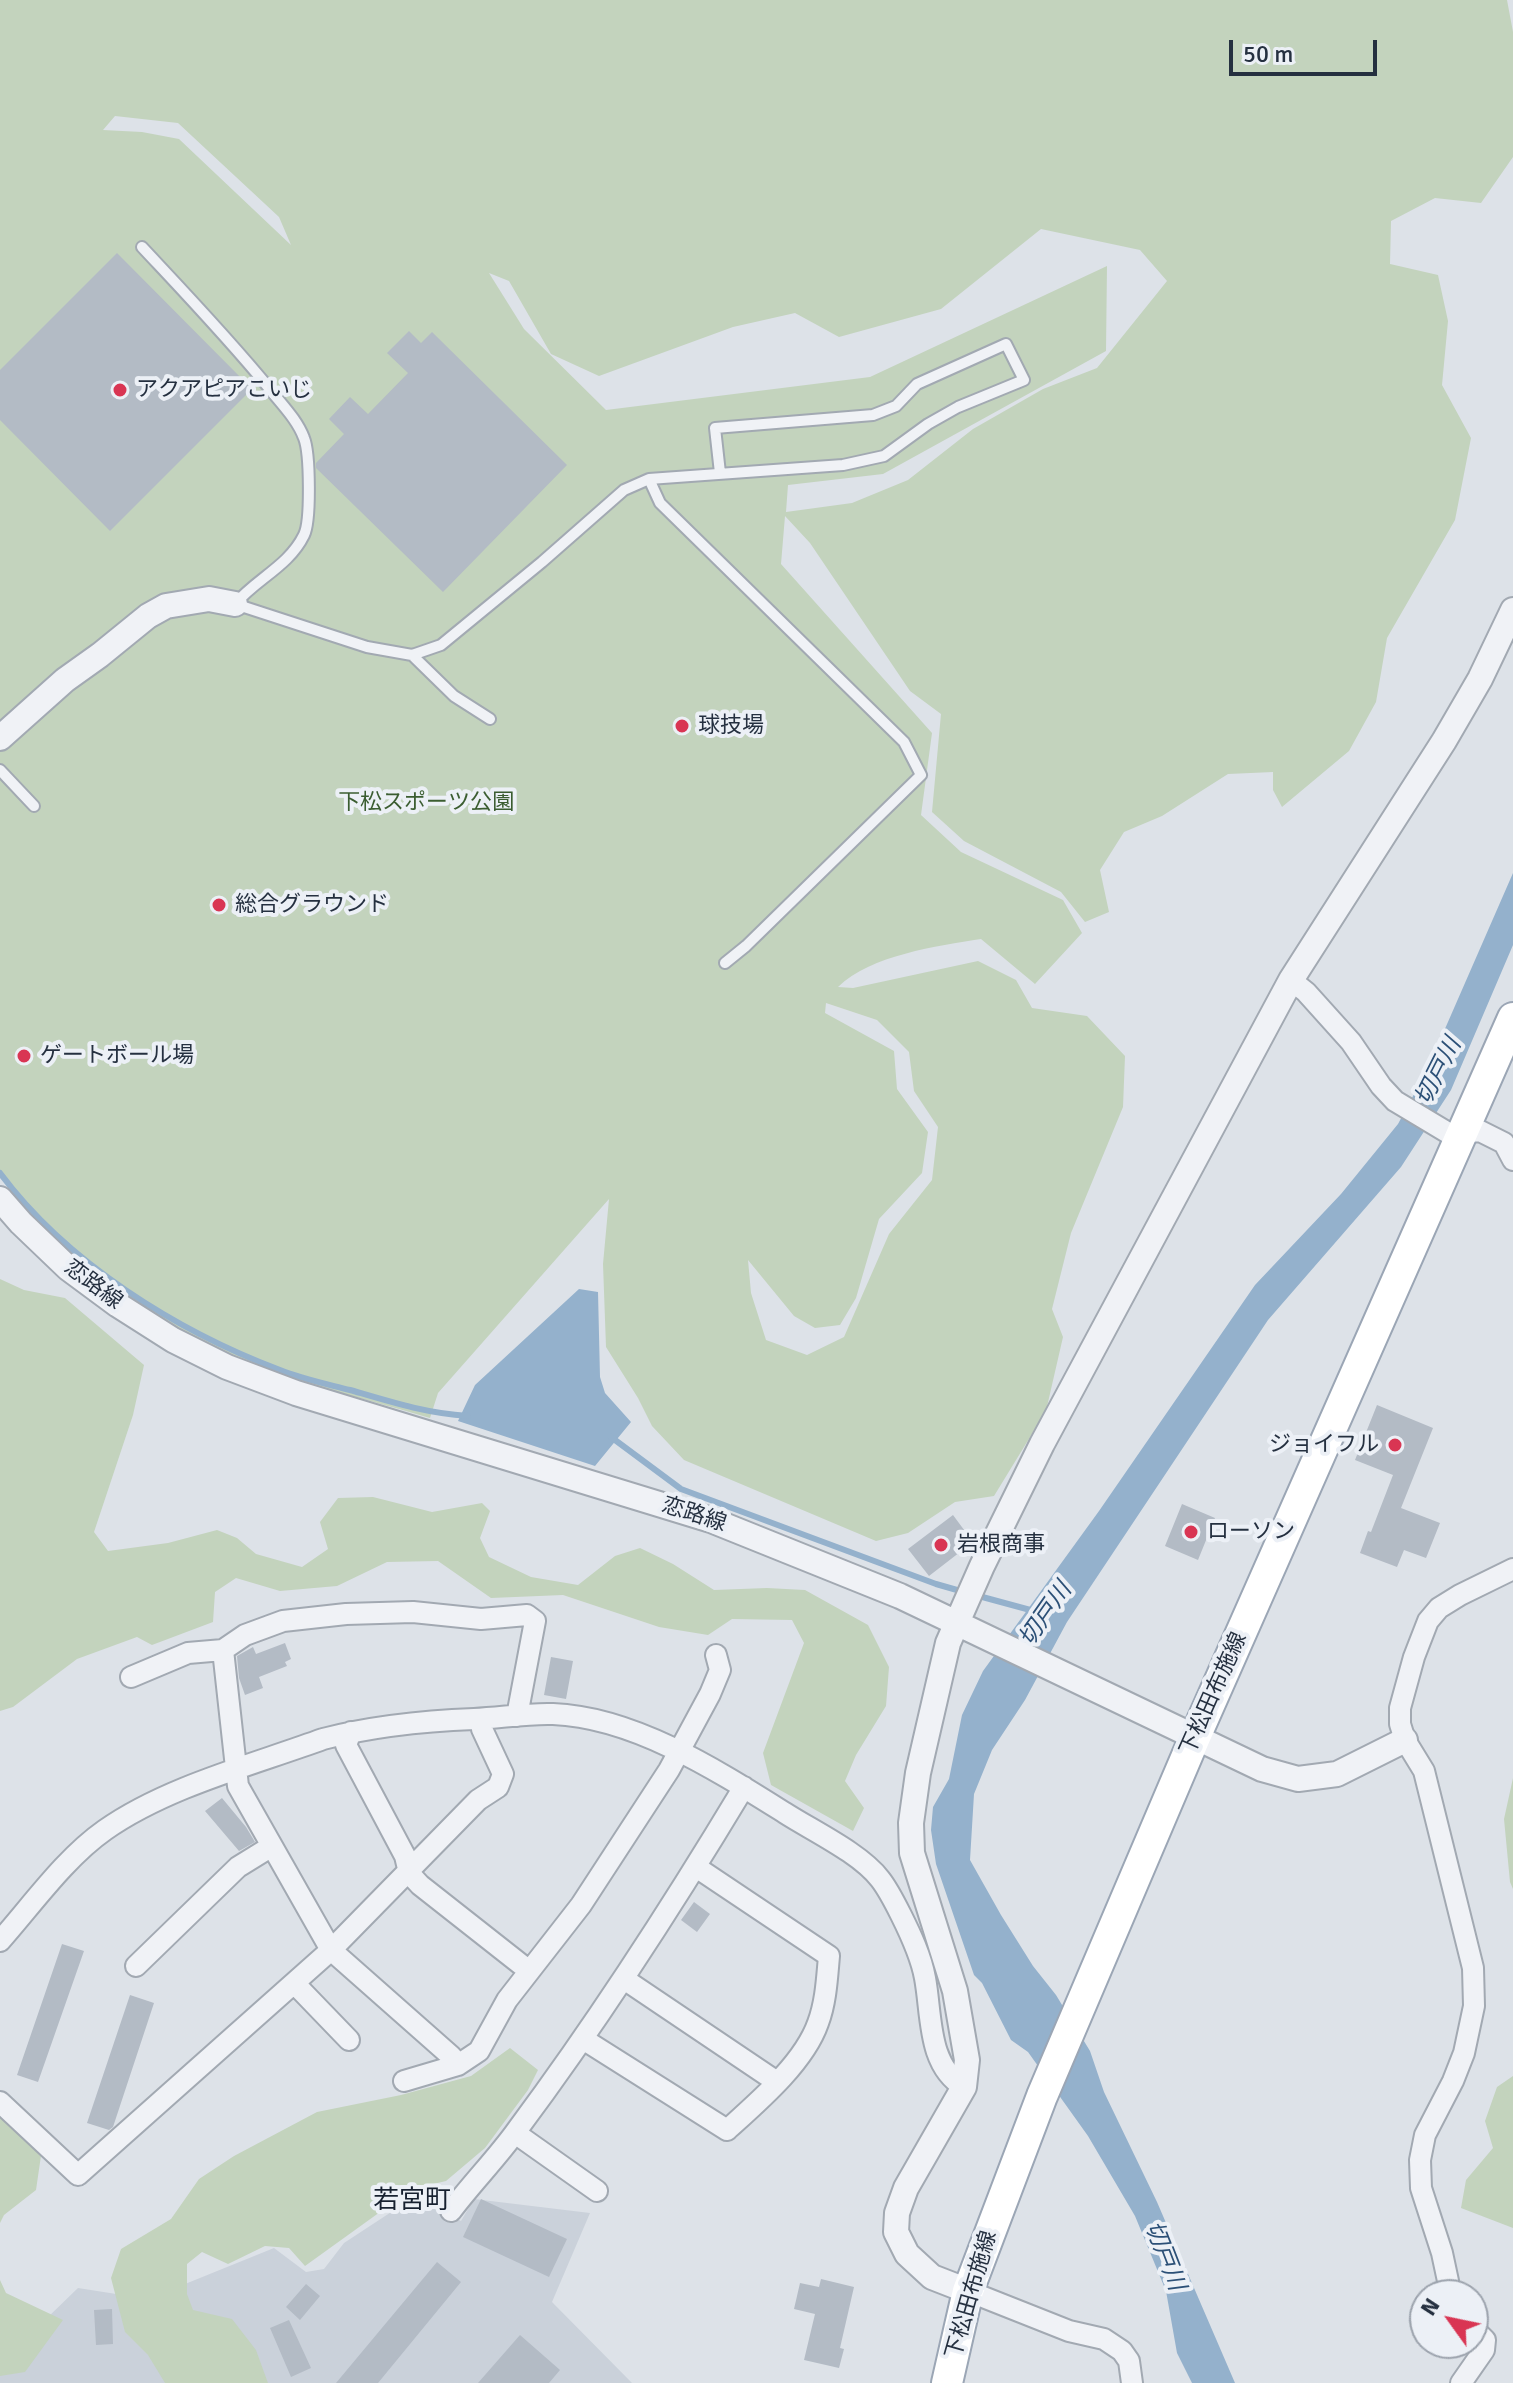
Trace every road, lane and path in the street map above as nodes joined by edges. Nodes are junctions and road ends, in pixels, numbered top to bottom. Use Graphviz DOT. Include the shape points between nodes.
graph roads {
  1 [pos="142,247"];
  2 [pos="720,473"];
  3 [pos="649,479"];
  4 [pos="235,604"];
  5 [pos="1513,610"];
  6 [pos="412,655"];
  7 [pos="490,719"];
  8 [pos="0,738"];
  9 [pos="0,770"];
  10 [pos="34,806"];
  11 [pos="725,963"];
  12 [pos="1291,980"];
  13 [pos="1513,1018"];
  14 [pos="1449,1131"];
  15 [pos="1513,1160"];
  16 [pos="0,1199"];
  17 [pos="1513,1569"];
  18 [pos="955,1623"];
  19 [pos="223,1650"];
  20 [pos="716,1655"];
  21 [pos="131,1677"];
  22 [pos="517,1716"];
  23 [pos="481,1719"];
  24 [pos="351,1732"];
  25 [pos="1195,1737"];
  26 [pos="1405,1740"];
  27 [pos="677,1752"];
  28 [pos="234,1771"];
  29 [pos="744,1787"];
  30 [pos="272,1846"];
  31 [pos="696,1867"];
  32 [pos="409,1873"];
  33 [pos="0,1941"];
  34 [pos="331,1950"];
  35 [pos="136,1966"];
  36 [pos="528,1970"];
  37 [pos="624,1979"];
  38 [pos="295,1984"];
  39 [pos="583,2039"];
  40 [pos="349,2040"];
  41 [pos="458,2065"];
  42 [pos="404,2081"];
  43 [pos="777,2082"];
  44 [pos="964,2087"];
  45 [pos="0,2102"];
  46 [pos="515,2133"];
  47 [pos="597,2191"];
  48 [pos="451,2211"];
  49 [pos="1448,2279"];
  50 [pos="968,2291"];
  51 [pos="1478,2359"];
  52 [pos="947,2383"];
  53 [pos="1132,2383"];
  54 [pos="1461,2383"];
  1 -- 4 [label="lane" via="241,353 306,441 305,534 274,571"];
  2 -- 2 [label="lane" via="715,428 873,415 896,406 917,384 1006,344 1024,380 958,407 884,456 843,465"];
  2 -- 3 [label="lane"];
  3 -- 6 [label="lane" via="624,490 441,645"];
  3 -- 11 [label="lane" via="660,503 904,742 921,775"];
  4 -- 6 [label="lane" via="367,647"];
  4 -- 8 [label="street" via="209,599 166,606 148,616"];
  5 -- 12 [label="street" via="1444,741"];
  6 -- 7 [label="lane" via="454,696"];
  9 -- 10 [label="lane"];
  12 -- 14 [label="street" via="1351,1042 1395,1101"];
  12 -- 18 [label="street" via="1042,1444"];
  13 -- 14 [label="main road, 下松田布施線"];
  14 -- 15 [label="street" via="1480,1131 1504,1143"];
  14 -- 25 [label="main road, 下松田布施線"];
  16 -- 18 [label="street, 恋路線" via="68,1268 173,1340 227,1367 711,1520"];
  17 -- 26 [label="street" via="1460,1595 1428,1621 1400,1708"];
  18 -- 25 [label="street, 恋路線"];
  18 -- 44 [label="street" via="911,1823 912,1853 955,1991 967,2060"];
  19 -- 21 [label="street" via="188,1653"];
  19 -- 22 [label="street" via="283,1621 413,1612 481,1619 527,1615 535,1621"];
  19 -- 28 [label="street"];
  20 -- 27 [label="street" via="720,1670"];
  22 -- 23 [label="street"];
  22 -- 27 [label="street" via="584,1718"];
  23 -- 24 [label="street" via="420,1721"];
  23 -- 32 [label="street" via="503,1774 498,1787 478,1800"];
  24 -- 28 [label="street"];
  24 -- 32 [label="street" via="346,1745"];
  25 -- 26 [label="street, 恋路線" via="1262,1769 1298,1779 1337,1774"];
  25 -- 50 [label="main road, 下松田布施線" via="1042,2096"];
  26 -- 49 [label="street" via="1424,1771 1473,1968 1474,2006 1464,2053 1425,2135 1420,2160 1421,2188"];
  27 -- 29 [label="street"];
  27 -- 36 [label="street" via="581,1905"];
  28 -- 30 [label="street"];
  28 -- 33 [label="street" via="146,1803 102,1832"];
  29 -- 31 [label="street"];
  29 -- 44 [label="street" via="879,1877 915,1944 942,2067"];
  30 -- 34 [label="street"];
  30 -- 35 [label="street" via="238,1867"];
  31 -- 37 [label="street"];
  31 -- 43 [label="street" via="829,1956 818,2023"];
  32 -- 34 [label="street"];
  32 -- 36 [label="street"];
  34 -- 38 [label="street"];
  34 -- 41 [label="street"];
  36 -- 41 [label="street" via="479,2051"];
  37 -- 39 [label="street"];
  37 -- 43 [label="street"];
  38 -- 40 [label="street"];
  38 -- 45 [label="street" via="78,2175"];
  39 -- 43 [label="street" via="727,2130"];
  39 -- 46 [label="street"];
  41 -- 42 [label="street"];
  44 -- 50 [label="street" via="906,2188 896,2232 907,2254 932,2277"];
  46 -- 47 [label="street"];
  46 -- 48 [label="street"];
  50 -- 52 [label="main road, 下松田布施線"];
  50 -- 53 [label="street" via="1069,2331 1104,2339 1129,2361"];
  51 -- 54 [label="street"];
}
